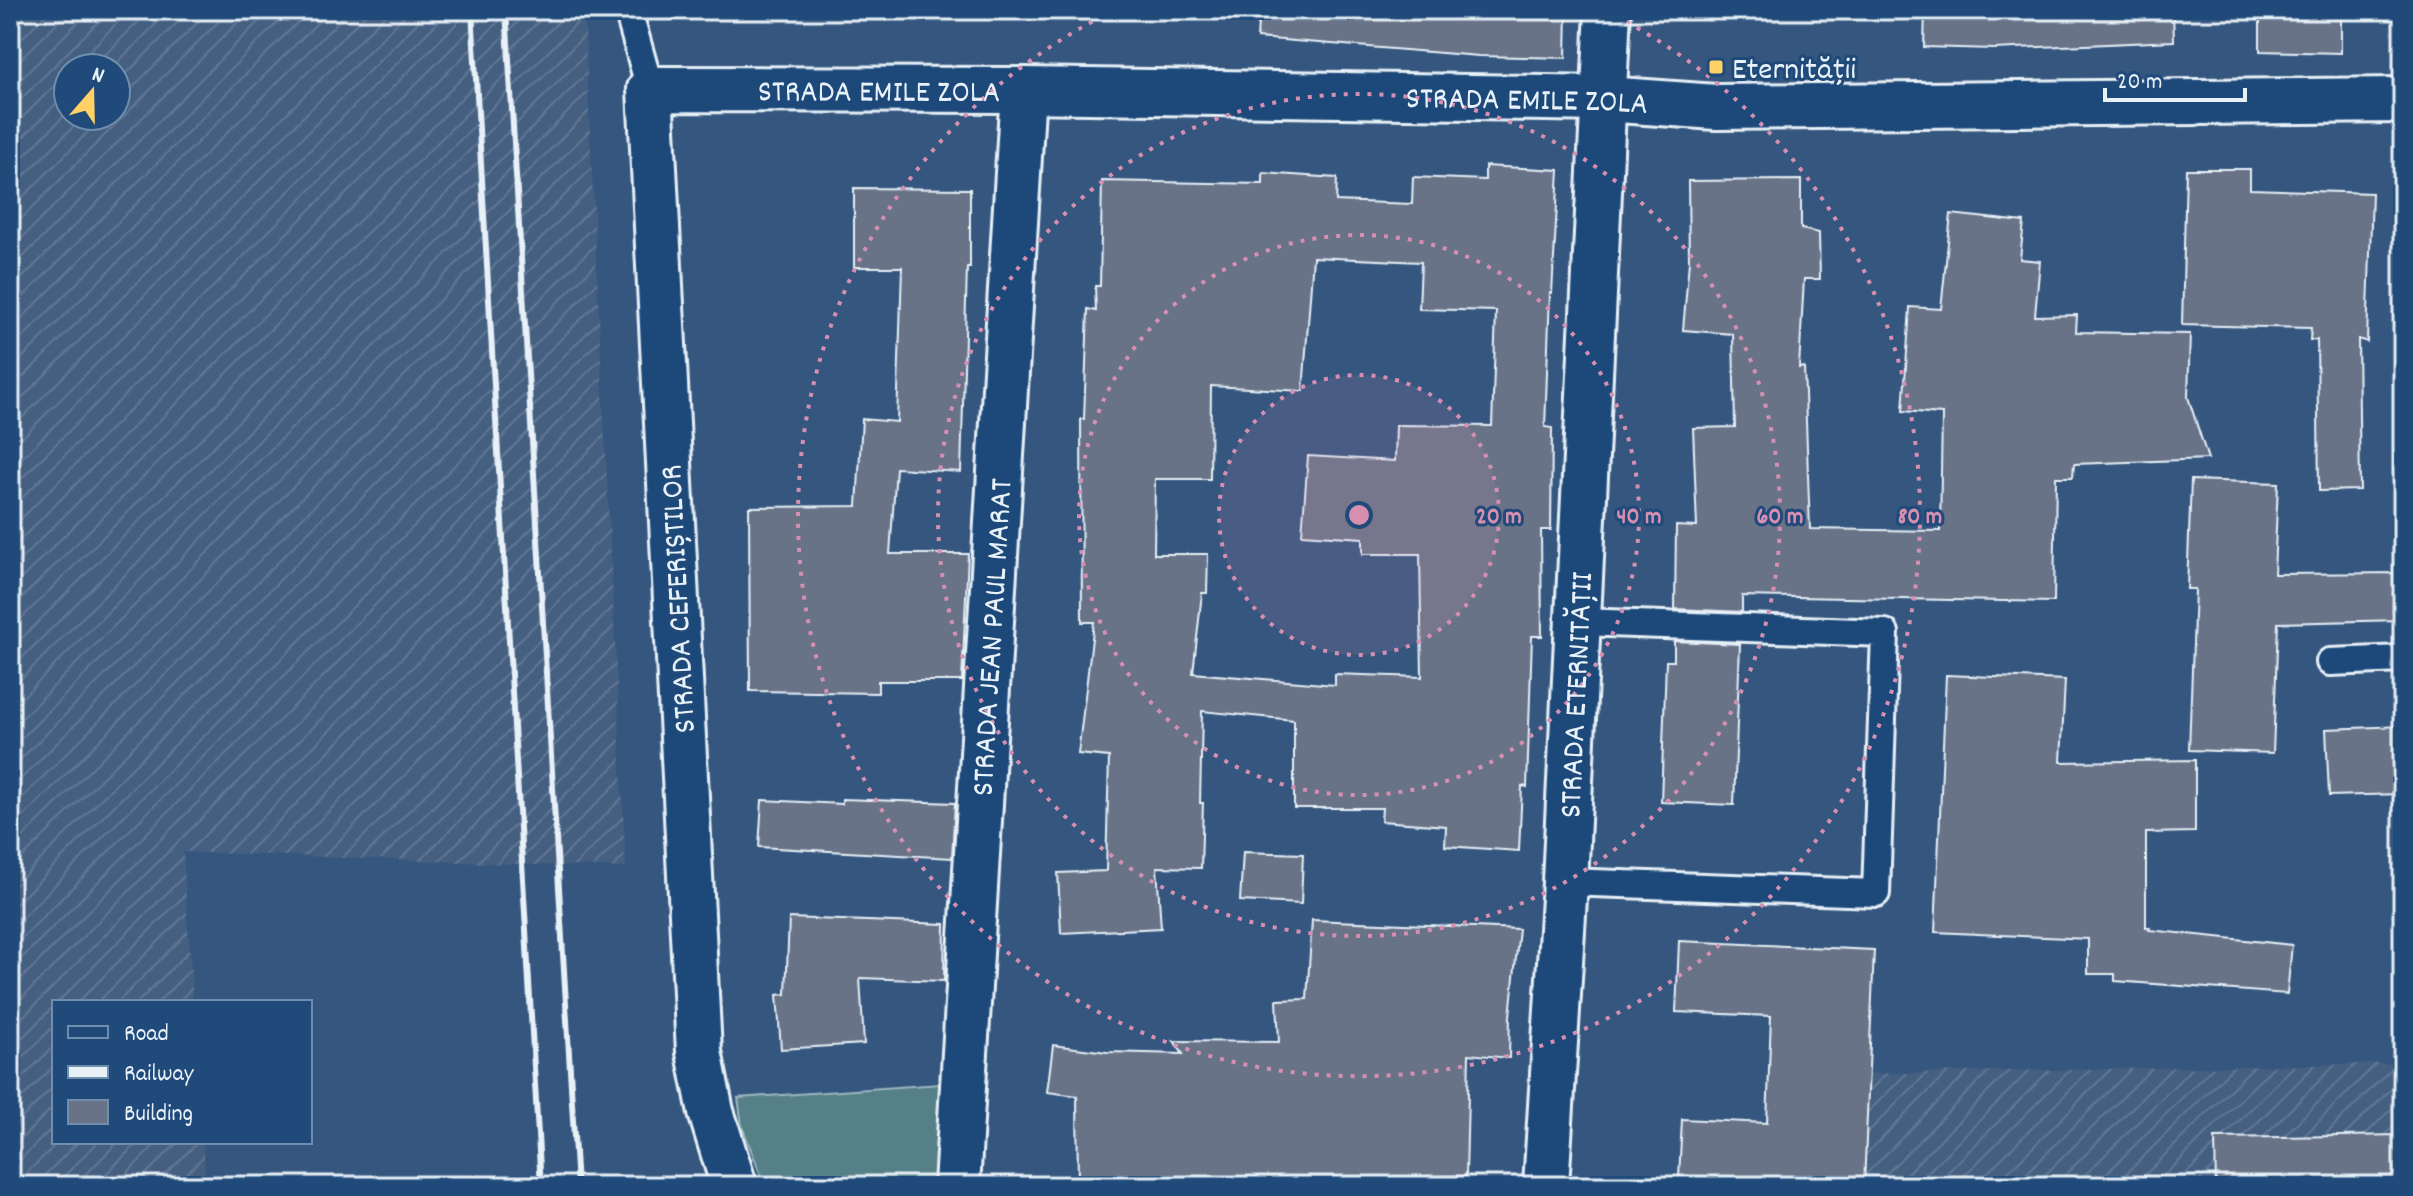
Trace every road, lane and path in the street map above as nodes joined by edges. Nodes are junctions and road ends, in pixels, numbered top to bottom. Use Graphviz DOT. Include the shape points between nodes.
graph roads {
  1 [pos="628,10"];
  2 [pos="1608,10"];
  3 [pos="650,89"];
  4 [pos="1023,90"];
  5 [pos="1605,99"];
  6 [pos="2403,100"];
  7 [pos="1579,622"];
  8 [pos="2403,659"];
  9 [pos="2330,662"];
  10 [pos="1565,882"];
  11 [pos="734,1186"];
  12 [pos="957,1186"];
  13 [pos="1546,1186"];
  1 -- 3 [label="lane, STRADA CEFERIȘTILOR"];
  2 -- 5 [label="street, STRADA ETERNITĂȚII"];
  3 -- 4 [label="street, STRADA EMILE ZOLA"];
  3 -- 11 [label="street, STRADA CEFERIȘTILOR" via="699,1052"];
  4 -- 5 [label="street, STRADA EMILE ZOLA"];
  4 -- 12 [label="street, STRADA JEAN PAUL MARAT"];
  5 -- 6 [label="street, STRADA EMILE ZOLA" via="1716,107"];
  5 -- 7 [label="street, STRADA ETERNITĂȚII"];
  7 -- 10 [label="street, STRADA ETERNITĂȚII"];
  7 -- 10 [label="lane" via="1885,633 1876,893"];
  8 -- 9 [label="lane"];
  10 -- 13 [label="street, STRADA ETERNITĂȚII"];
}
